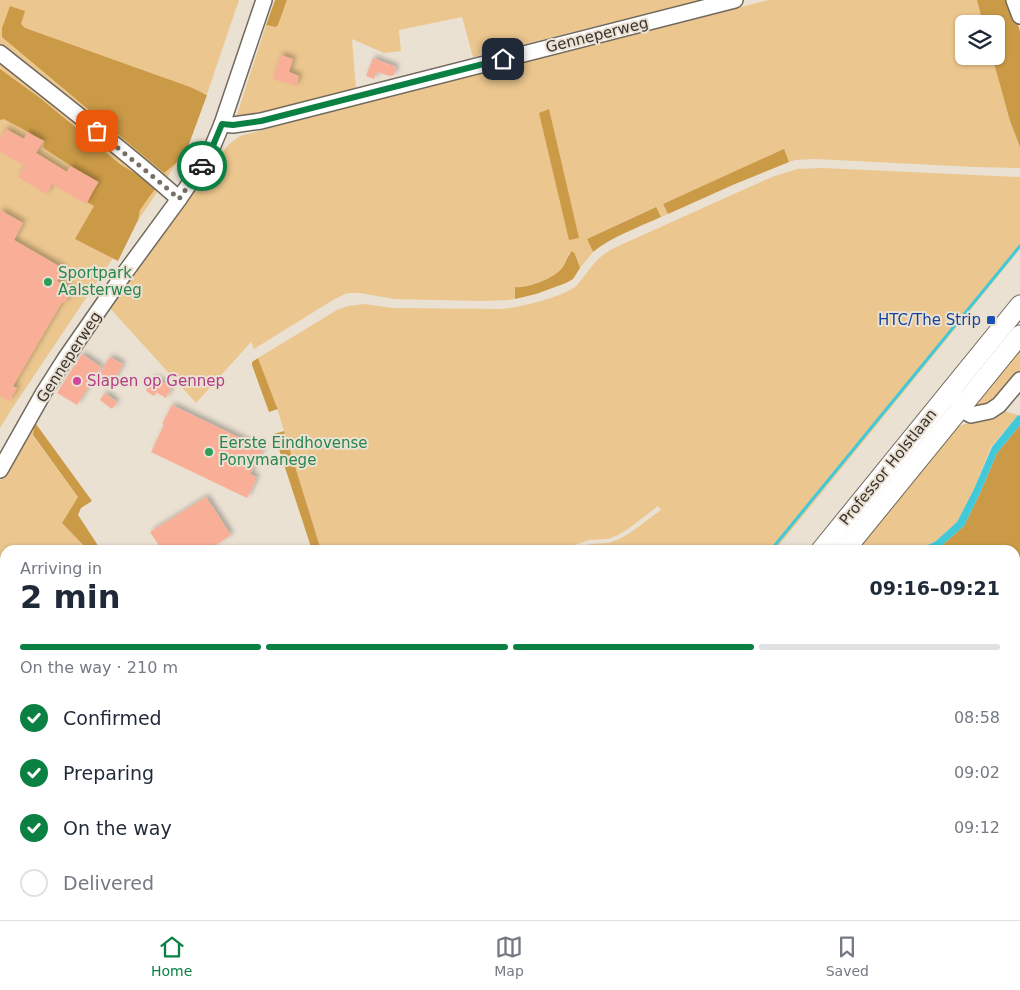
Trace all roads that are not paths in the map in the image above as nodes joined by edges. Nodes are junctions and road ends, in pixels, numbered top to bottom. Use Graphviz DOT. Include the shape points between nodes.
graph roads {
  1 [pos="264,0"];
  2 [pos="736,0"];
  3 [pos="1014,0"];
  4 [pos="1020,16"];
  5 [pos="0,53"];
  6 [pos="222,124"];
  7 [pos="179,199"];
  8 [pos="1020,305"];
  9 [pos="1020,335"];
  10 [pos="1020,380"];
  11 [pos="954,385"];
  12 [pos="960,408"];
  13 [pos="0,470"];
  14 [pos="825,545"];
  15 [pos="849,545"];
  1 -- 6 [label="street"];
  2 -- 6 [label="street, Genneperweg" via="261,121"];
  3 -- 4 [label="street"];
  5 -- 7 [label="street"];
  6 -- 7 [label="street, Genneperweg" via="209,155"];
  7 -- 13 [label="street, Genneperweg" via="65,359"];
  8 -- 11 [label="main road, Professor Holstlaan"];
  9 -- 12 [label="main road, Professor Holstlaan"];
  10 -- 12 [label="street, Professor Holstlaan" via="999,405 990,410 971,415"];
  11 -- 12 [label="street, Professor Holstlaan"];
  11 -- 14 [label="main road, Professor Holstlaan"];
  12 -- 15 [label="main road, Professor Holstlaan"];
}
